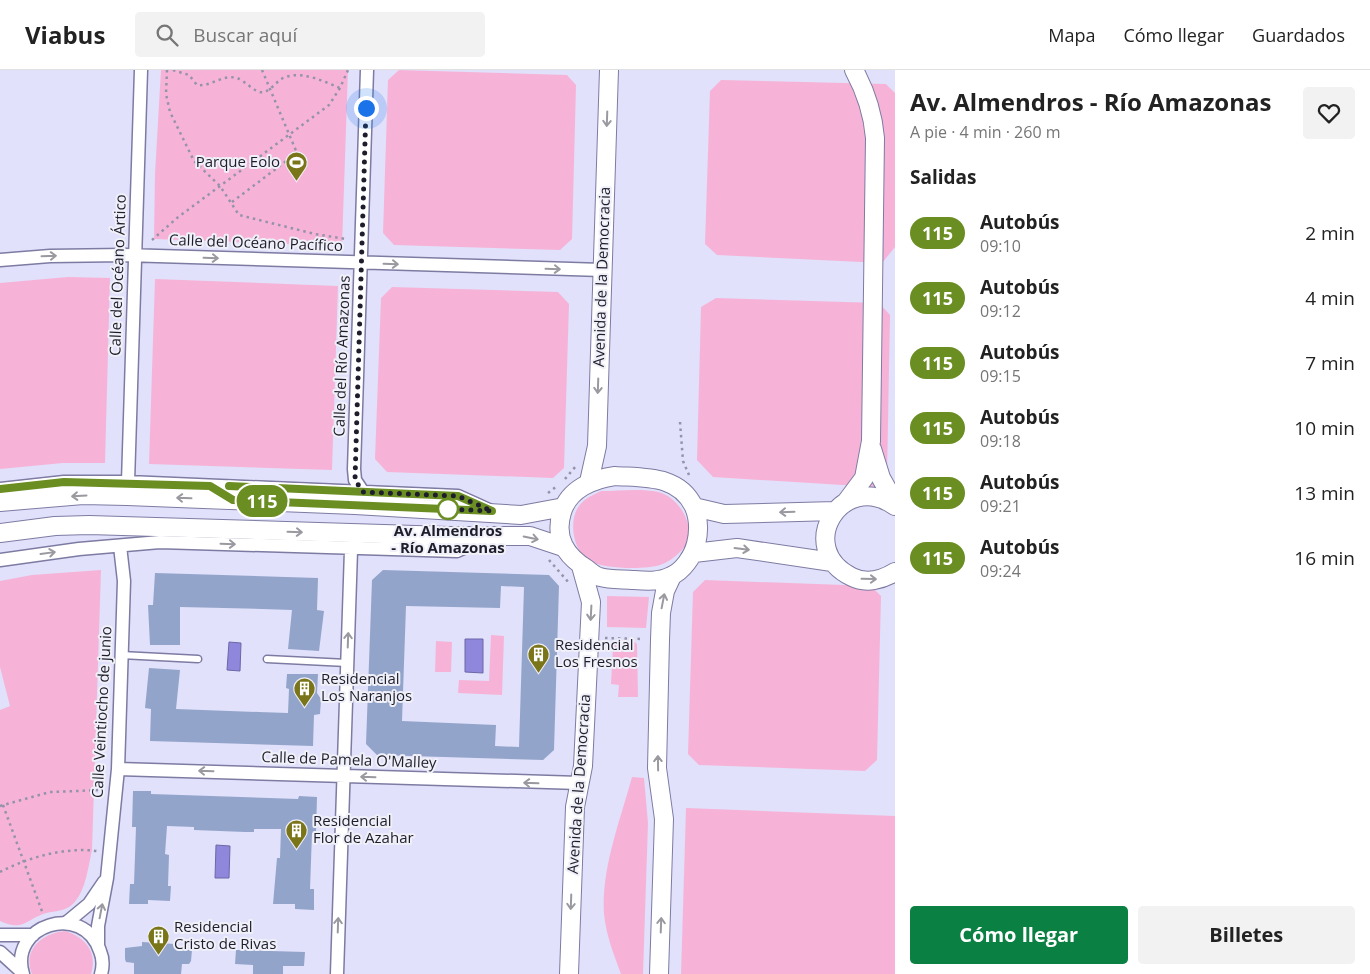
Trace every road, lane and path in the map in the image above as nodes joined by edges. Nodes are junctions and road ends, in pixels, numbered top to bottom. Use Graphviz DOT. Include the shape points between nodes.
graph roads {
  1 [pos="141,70"];
  2 [pos="167,70"];
  3 [pos="173,70"];
  4 [pos="262,70"];
  5 [pos="348,70"];
  6 [pos="367,70"];
  7 [pos="609,70"];
  8 [pos="854,70"];
  9 [pos="270,88"];
  10 [pos="340,88"];
  11 [pos="291,134"];
  12 [pos="220,186"];
  13 [pos="232,202"];
  14 [pos="346,239"];
  15 [pos="152,240"];
  16 [pos="134,256"];
  17 [pos="0,260"];
  18 [pos="361,263"];
  19 [pos="602,270"];
  20 [pos="871,441"];
  21 [pos="580,459"];
  22 [pos="564,479"];
  23 [pos="128,482"];
  24 [pos="588,482"];
  25 [pos="58,483"];
  26 [pos="558,485"];
  27 [pos="210,486"];
  28 [pos="0,489"];
  29 [pos="363,492"];
  30 [pos="544,496"];
  31 [pos="40,499"];
  32 [pos="233,500"];
  33 [pos="0,502"];
  34 [pos="895,504"];
  35 [pos="841,506"];
  36 [pos="564,507"];
  37 [pos="694,507"];
  38 [pos="492,511"];
  39 [pos="221,530"];
  40 [pos="0,533"];
  41 [pos="490,536"];
  42 [pos="200,544"];
  43 [pos="120,546"];
  44 [pos="563,547"];
  45 [pos="352,550"];
  46 [pos="694,553"];
  47 [pos="0,560"];
  48 [pos="832,562"];
  49 [pos="581,566"];
  50 [pos="895,572"];
  51 [pos="672,576"];
  52 [pos="121,655"];
  53 [pos="198,659"];
  54 [pos="267,659"];
  55 [pos="348,663"];
  56 [pos="118,768"];
  57 [pos="344,776"];
  58 [pos="579,783"];
  59 [pos="101,790"];
  60 [pos="1,806"];
  61 [pos="98,851"];
  62 [pos="24,862"];
  63 [pos="0,872"];
  64 [pos="107,878"];
  65 [pos="44,916"];
  66 [pos="66,923"];
  67 [pos="0,935"];
  68 [pos="33,935"];
  69 [pos="98,945"];
  70 [pos="0,952"];
  71 [pos="19,972"];
  72 [pos="101,974"];
  73 [pos="336,974"];
  74 [pos="569,974"];
  75 [pos="659,974"];
  1 -- 16 [label="street, Calle del Océano Ártico"];
  2 -- 12 [label="path" via="166,94 170,112 194,161"];
  3 -- 9 [label="path" via="189,75 197,85 237,78 258,92"];
  4 -- 9 [label="path"];
  5 -- 10 [label="path"];
  6 -- 18 [label="street, Calle del Río Amazonas"];
  7 -- 19 [label="street, Avenida de la Democracia, one-way"];
  8 -- 20 [label="street" via="865,91 875,138"];
  9 -- 10 [label="path" via="284,77 300,73"];
  9 -- 11 [label="path"];
  10 -- 11 [label="path" via="329,105"];
  11 -- 12 [label="path"];
  11 -- 13 [label="path" via="297,153"];
  12 -- 13 [label="path"];
  12 -- 15 [label="path"];
  13 -- 14 [label="path" via="239,214"];
  17 -- 16 [label="street, Calle del Océano Pacífico, one-way" via="50,256"];
  16 -- 18 [label="street, Calle del Océano Pacífico, one-way"];
  16 -- 23 [label="street, Calle del Océano Ártico"];
  18 -- 19 [label="street, Calle del Océano Pacífico, one-way"];
  18 -- 29 [label="street, Calle del Río Amazonas" via="354,469 355,480"];
  19 -- 24 [label="street, Avenida de la Democracia, one-way" via="597,446"];
  20 -- 34 [label="street" via="881,478"];
  20 -- 35 [label="street" via="864,478"];
  21 -- 22 [label="path"];
  23 -- 25 [label="street"];
  23 -- 27 [label="street"];
  24 -- 36 [label="street"];
  24 -- 37 [label="street" via="615,476 654,478 676,484"];
  25 -- 28 [label="street"];
  25 -- 31 [label="street"];
  26 -- 30 [label="path"];
  27 -- 29 [label="street"];
  27 -- 32 [label="street"];
  29 -- 38 [label="street" via="458,496"];
  32 -- 31 [label="street, one-way" via="83,495"];
  31 -- 33 [label="street"];
  32 -- 38 [label="street"];
  34 -- 35 [label="street" via="872,496 859,497"];
  35 -- 37 [label="street, one-way" via="724,514"];
  35 -- 48 [label="street" via="828,522 825,536 826,550"];
  36 -- 38 [label="street" via="521,514"];
  36 -- 44 [label="street" via="560,526"];
  37 -- 46 [label="street" via="699,532"];
  39 -- 40 [label="street" via="89,525"];
  39 -- 41 [label="street, one-way"];
  39 -- 42 [label="street"];
  41 -- 44 [label="street, one-way" via="530,536"];
  41 -- 45 [label="street" via="458,551"];
  42 -- 43 [label="street" via="160,542"];
  42 -- 45 [label="street, one-way"];
  47 -- 43 [label="street, one-way"];
  43 -- 52 [label="street, Calle Veintiocho de junio" via="124,581"];
  44 -- 49 [label="street"];
  55 -- 45 [label="street, one-way"];
  46 -- 48 [label="street, one-way" via="738,548"];
  46 -- 51 [label="street"];
  48 -- 50 [label="street, one-way" via="855,579 881,579"];
  49 -- 51 [label="street" via="598,577 647,581"];
  49 -- 58 [label="street, Avenida de la Democracia, one-way" via="591,602 583,766"];
  75 -- 51 [label="street, one-way" via="664,819 658,768 660,640 665,590"];
  52 -- 53 [label="lane"];
  52 -- 56 [label="street, Calle Veintiocho de junio"];
  54 -- 55 [label="lane"];
  55 -- 57 [label="street"];
  57 -- 56 [label="street, Calle de Pamela O'Malley, one-way"];
  56 -- 64 [label="street, Calle Veintiocho de junio"];
  58 -- 57 [label="street, Calle de Pamela O'Malley, one-way"];
  73 -- 57 [label="street, one-way"];
  58 -- 74 [label="street, Avenida de la Democracia, one-way" via="574,807"];
  59 -- 60 [label="path" via="50,792"];
  60 -- 62 [label="path"];
  61 -- 62 [label="path" via="69,850"];
  62 -- 63 [label="path"];
  62 -- 65 [label="path"];
  64 -- 66 [label="street, Calle Veintiocho de junio" via="89,904"];
  69 -- 64 [label="street, Calle Veintiocho de junio, one-way" via="98,926"];
  66 -- 68 [label="street" via="42,927"];
  66 -- 69 [label="street" via="85,930"];
  67 -- 68 [label="street"];
  68 -- 71 [label="street" via="23,952"];
  69 -- 72 [label="street, Calle Veintiocho de junio" via="102,957"];
  70 -- 71 [label="street"];
}
